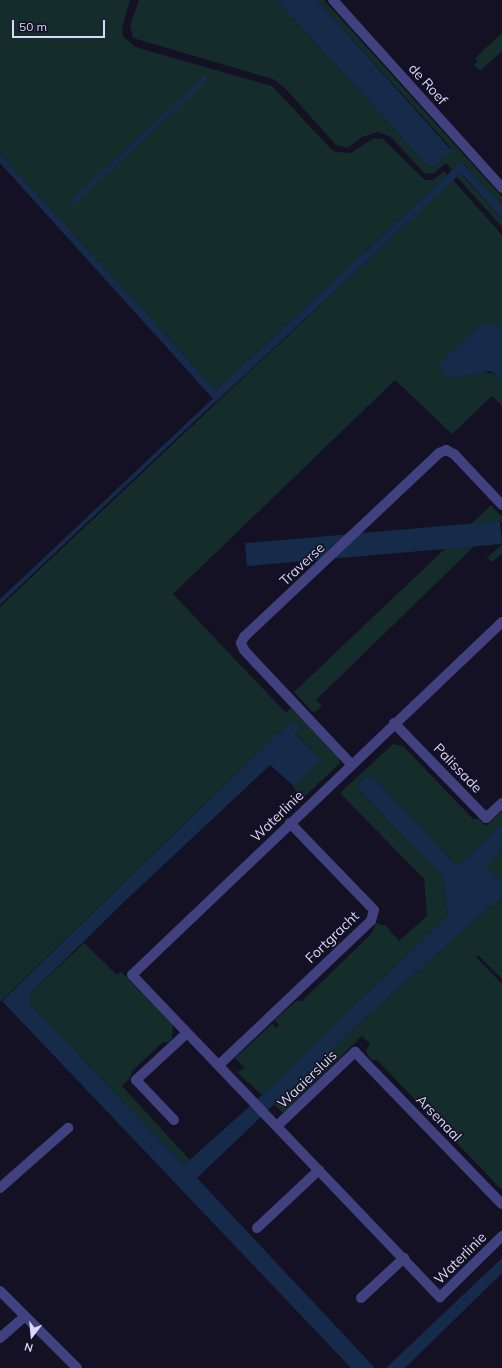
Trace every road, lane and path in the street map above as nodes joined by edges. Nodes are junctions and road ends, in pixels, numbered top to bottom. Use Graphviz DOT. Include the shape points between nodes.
graph roads {
  1 [pos="333,0"];
  2 [pos="502,188"];
  3 [pos="502,505"];
  4 [pos="502,622"];
  5 [pos="394,723"];
  6 [pos="351,764"];
  7 [pos="502,803"];
  8 [pos="290,823"];
  9 [pos="188,1033"];
  10 [pos="355,1052"];
  11 [pos="219,1065"];
  12 [pos="174,1120"];
  13 [pos="277,1126"];
  14 [pos="68,1128"];
  15 [pos="319,1170"];
  16 [pos="0,1188"];
  17 [pos="502,1204"];
  18 [pos="257,1228"];
  19 [pos="502,1236"];
  20 [pos="404,1258"];
  21 [pos="0,1291"];
  22 [pos="361,1298"];
  23 [pos="25,1316"];
  24 [pos="0,1338"];
  25 [pos="77,1368"];
  1 -- 2 [label="street, de Roef"];
  3 -- 6 [label="street, Traverse" via="454,454 446,450 244,637 241,643 244,650"];
  4 -- 5 [label="street, Waterlinie"];
  5 -- 6 [label="street, Waterlinie"];
  5 -- 7 [label="street, Palissade" via="486,818"];
  6 -- 8 [label="street, Waterlinie"];
  8 -- 9 [label="street, Waterlinie" via="132,974"];
  8 -- 11 [label="street, Fortgracht" via="374,910 370,921"];
  9 -- 11 [label="street, Waterlinie"];
  9 -- 12 [label="street" via="136,1080"];
  10 -- 13 [label="street, Waaiersluis"];
  10 -- 17 [label="street, Arsenaal"];
  11 -- 13 [label="street, Waterlinie"];
  13 -- 15 [label="street, Waterlinie"];
  14 -- 16 [label="street"];
  15 -- 18 [label="street"];
  15 -- 20 [label="street, Waterlinie"];
  19 -- 20 [label="street, Waterlinie" via="440,1297"];
  20 -- 22 [label="street"];
  21 -- 23 [label="street"];
  23 -- 24 [label="street"];
  23 -- 25 [label="street"];
}
